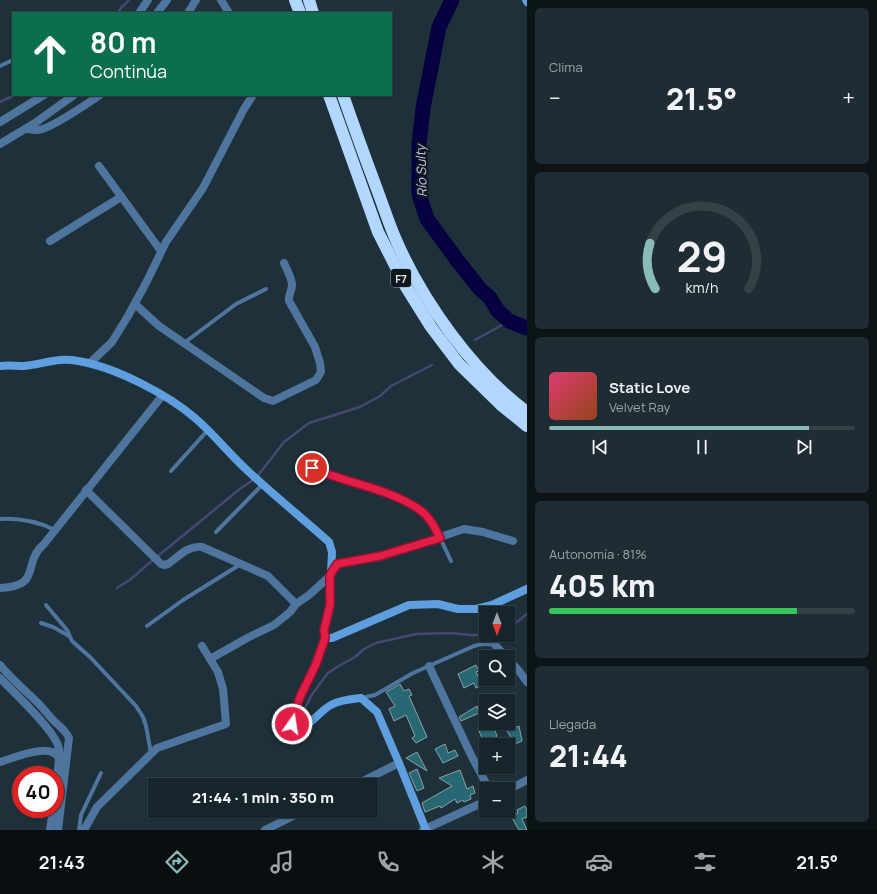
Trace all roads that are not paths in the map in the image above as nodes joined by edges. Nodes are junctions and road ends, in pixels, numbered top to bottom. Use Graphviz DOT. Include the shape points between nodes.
graph roads {
  1 [pos="148,0"];
  2 [pos="167,0"];
  3 [pos="196,0"];
  4 [pos="221,0"];
  5 [pos="295,0"];
  6 [pos="309,0"];
  7 [pos="140,12"];
  8 [pos="158,12"];
  9 [pos="189,12"];
  10 [pos="227,12"];
  11 [pos="300,12"];
  12 [pos="313,12"];
  13 [pos="12,60"];
  14 [pos="0,66"];
  15 [pos="42,96"];
  16 [pos="73,96"];
  17 [pos="99,96"];
  18 [pos="252,96"];
  19 [pos="330,96"];
  20 [pos="343,96"];
  21 [pos="0,122"];
  22 [pos="26,129"];
  23 [pos="0,144"];
  24 [pos="99,166"];
  25 [pos="121,197"];
  26 [pos="50,241"];
  27 [pos="161,251"];
  28 [pos="284,263"];
  29 [pos="266,289"];
  30 [pos="135,304"];
  31 [pos="184,343"];
  32 [pos="90,363"];
  33 [pos="0,366"];
  34 [pos="162,396"];
  35 [pos="527,412"];
  36 [pos="527,426"];
  37 [pos="208,430"];
  38 [pos="299,462"];
  39 [pos="171,471"];
  40 [pos="262,484"];
  41 [pos="86,490"];
  42 [pos="0,519"];
  43 [pos="55,530"];
  44 [pos="216,532"];
  45 [pos="440,538"];
  46 [pos="513,541"];
  47 [pos="451,561"];
  48 [pos="241,564"];
  49 [pos="330,575"];
  50 [pos="0,588"];
  51 [pos="527,589"];
  52 [pos="296,604"];
  53 [pos="46,605"];
  54 [pos="41,623"];
  55 [pos="147,626"];
  56 [pos="69,636"];
  57 [pos="325,638"];
  58 [pos="202,646"];
  59 [pos="496,646"];
  60 [pos="500,650"];
  61 [pos="210,659"];
  62 [pos="0,665"];
  63 [pos="429,666"];
  64 [pos="515,666"];
  65 [pos="0,678"];
  66 [pos="527,682"];
  67 [pos="361,698"];
  68 [pos="55,722"];
  69 [pos="55,738"];
  70 [pos="151,753"];
  71 [pos="59,758"];
  72 [pos="0,762"];
  73 [pos="400,763"];
  74 [pos="58,766"];
  75 [pos="101,772"];
  76 [pos="370,778"];
  77 [pos="527,780"];
  78 [pos="485,782"];
  79 [pos="515,786"];
  80 [pos="479,804"];
  81 [pos="52,818"];
  82 [pos="290,818"];
  83 [pos="269,829"];
  84 [pos="50,830"];
  85 [pos="58,830"];
  86 [pos="79,830"];
  87 [pos="84,830"];
  88 [pos="425,830"];
  1 -- 7 [label="street"];
  2 -- 8 [label="street"];
  3 -- 9 [label="street"];
  4 -- 10 [label="street"];
  5 -- 11 [label="highway"];
  6 -- 12 [label="highway"];
  13 -- 14 [label="lane"];
  15 -- 21 [label="street"];
  16 -- 22 [label="street"];
  17 -- 22 [label="street" via="49,126 39,130"];
  18 -- 27 [label="street" via="202,188"];
  19 -- 36 [label="highway, F7" via="378,232 406,287 430,327 459,364"];
  20 -- 35 [label="highway, F7" via="396,240 413,274 465,353"];
  22 -- 23 [label="street"];
  24 -- 25 [label="street"];
  25 -- 26 [label="street"];
  25 -- 27 [label="street"];
  27 -- 30 [label="street"];
  28 -- 31 [label="street" via="292,286 288,295 289,301 315,348 320,364 321,372 316,380 277,400 269,400"];
  29 -- 31 [label="lane" via="236,304"];
  30 -- 31 [label="street" via="159,326"];
  30 -- 32 [label="street" via="112,342"];
  32 -- 33 [label="street" via="66,359 23,366"];
  32 -- 34 [label="street" via="128,377"];
  34 -- 37 [label="street" via="183,409"];
  34 -- 41 [label="street"];
  37 -- 39 [label="lane"];
  37 -- 40 [label="street"];
  38 -- 45 [label="lane" via="406,502 421,511 435,527"];
  40 -- 44 [label="lane"];
  40 -- 49 [label="street" via="329,542 332,552"];
  41 -- 43 [label="street"];
  41 -- 48 [label="street" via="161,564 168,564 196,546"];
  42 -- 43 [label="lane" via="27,520"];
  43 -- 50 [label="street" via="36,554 27,580 17,586"];
  45 -- 46 [label="street" via="464,529"];
  45 -- 47 [label="lane"];
  45 -- 49 [label="street" via="380,556 337,564"];
  48 -- 52 [label="street" via="268,576"];
  48 -- 55 [label="lane"];
  49 -- 52 [label="street"];
  49 -- 57 [label="street" via="330,605 324,630"];
  51 -- 57 [label="street" via="476,610 438,604 409,605 332,638"];
  52 -- 61 [label="street" via="274,625"];
  53 -- 56 [label="lane"];
  54 -- 56 [label="lane"];
  56 -- 70 [label="lane" via="136,706 144,721"];
  57 -- 67 [label="street" via="300,697 292,724 295,728 305,726 322,709 332,704"];
  58 -- 61 [label="street"];
  59 -- 60 [label="street"];
  59 -- 63 [label="lane" via="482,644"];
  61 -- 70 [label="street" via="218,672 223,689 226,724 157,748"];
  62 -- 68 [label="street"];
  63 -- 67 [label="lane" via="375,695"];
  63 -- 78 [label="street"];
  64 -- 66 [label="street"];
  65 -- 69 [label="street"];
  67 -- 73 [label="street" via="377,712"];
  68 -- 69 [label="street"];
  68 -- 85 [label="street" via="69,738"];
  69 -- 71 [label="street"];
  70 -- 87 [label="street" via="97,807"];
  71 -- 72 [label="street" via="51,751 43,751"];
  71 -- 74 [label="street"];
  73 -- 76 [label="street"];
  73 -- 88 [label="street"];
  75 -- 86 [label="lane" via="81,815"];
  77 -- 79 [label="street"];
  80 -- 88 [label="street"];
  81 -- 84 [label="street"];
  82 -- 83 [label="street"];
}
